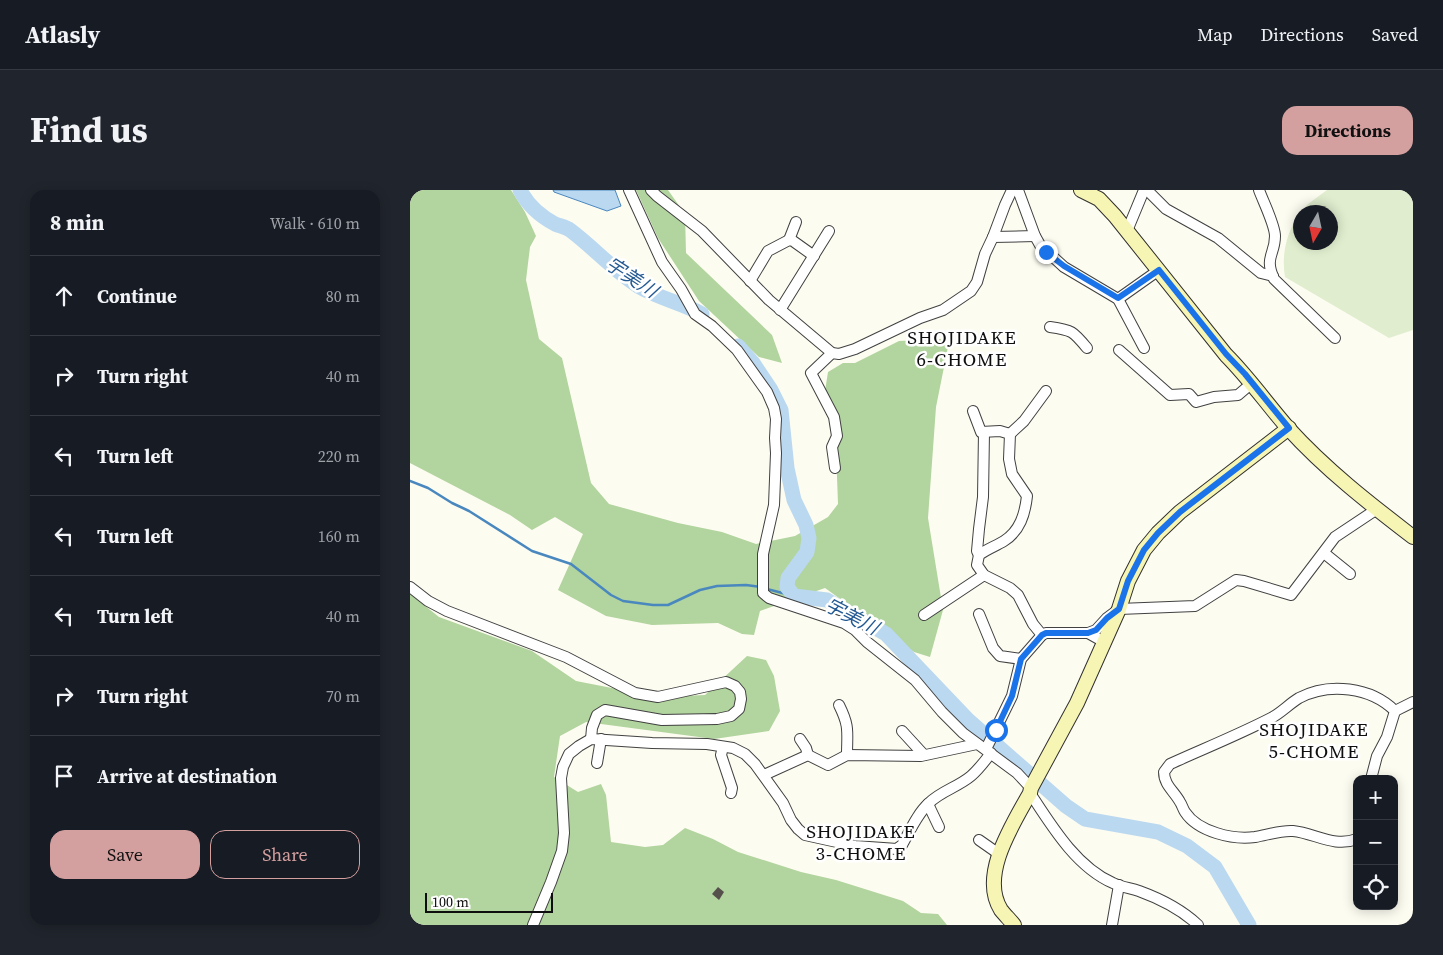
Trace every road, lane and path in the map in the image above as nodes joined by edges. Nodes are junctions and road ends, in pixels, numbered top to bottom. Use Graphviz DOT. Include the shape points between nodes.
graph roads {
  1 [pos="629,190"];
  2 [pos="652,190"];
  3 [pos="1012,190"];
  4 [pos="1018,190"];
  5 [pos="1081,190"];
  6 [pos="1146,190"];
  7 [pos="1259,190"];
  8 [pos="796,222"];
  9 [pos="829,231"];
  10 [pos="1127,231"];
  11 [pos="1035,236"];
  12 [pos="993,237"];
  13 [pos="789,240"];
  14 [pos="814,256"];
  15 [pos="1159,270"];
  16 [pos="1272,276"];
  17 [pos="750,281"];
  18 [pos="1118,298"];
  19 [pos="780,310"];
  20 [pos="1050,327"];
  21 [pos="1335,338"];
  22 [pos="1087,348"];
  23 [pos="1144,348"];
  24 [pos="1119,350"];
  25 [pos="832,352"];
  26 [pos="1252,384"];
  27 [pos="1046,391"];
  28 [pos="974,411"];
  29 [pos="1289,428"];
  30 [pos="984,432"];
  31 [pos="1010,434"];
  32 [pos="835,468"];
  33 [pos="1377,509"];
  34 [pos="1413,537"];
  35 [pos="1324,553"];
  36 [pos="979,555"];
  37 [pos="1350,574"];
  38 [pos="984,575"];
  39 [pos="410,587"];
  40 [pos="1119,609"];
  41 [pos="979,614"];
  42 [pos="924,615"];
  43 [pos="1088,633"];
  44 [pos="1042,635"];
  45 [pos="1104,642"];
  46 [pos="1021,659"];
  47 [pos="1413,702"];
  48 [pos="839,705"];
  49 [pos="1395,711"];
  50 [pos="902,731"];
  51 [pos="596,739"];
  52 [pos="800,739"];
  53 [pos="723,746"];
  54 [pos="985,748"];
  55 [pos="808,755"];
  56 [pos="847,755"];
  57 [pos="924,755"];
  58 [pos="597,763"];
  59 [pos="764,775"];
  60 [pos="1372,775"];
  61 [pos="1031,789"];
  62 [pos="732,793"];
  63 [pos="928,804"];
  64 [pos="940,827"];
  65 [pos="1353,839"];
  66 [pos="978,840"];
  67 [pos="999,854"];
  68 [pos="1119,885"];
  69 [pos="533,925"];
  70 [pos="1014,925"];
  71 [pos="1112,925"];
  72 [pos="1198,925"];
  1 -- 54 [label="street" via="662,262 695,314 737,350 767,392 774,408 774,505 763,554 763,594 844,623 855,630 915,680 942,712"];
  2 -- 17 [label="street" via="702,231"];
  3 -- 12 [label="street"];
  4 -- 11 [label="street"];
  5 -- 10 [label="street" via="1099,199"];
  6 -- 10 [label="street"];
  6 -- 16 [label="street" via="1166,210 1218,238 1261,273"];
  7 -- 16 [label="street" via="1275,235 1269,259"];
  8 -- 13 [label="street"];
  9 -- 14 [label="street"];
  10 -- 15 [label="street"];
  11 -- 12 [label="street"];
  11 -- 18 [label="street" via="1046,252 1064,266"];
  12 -- 25 [label="street" via="971,291 943,310 856,349 839,354"];
  13 -- 14 [label="street"];
  13 -- 17 [label="street" via="768,252"];
  14 -- 19 [label="street"];
  15 -- 18 [label="street"];
  15 -- 26 [label="street"];
  16 -- 21 [label="street"];
  17 -- 19 [label="street"];
  18 -- 23 [label="street"];
  19 -- 25 [label="street"];
  20 -- 22 [label="street" via="1074,332"];
  24 -- 26 [label="street" via="1170,395 1189,394 1196,402 1238,395"];
  25 -- 32 [label="street" via="811,373 834,417 837,436 832,447"];
  26 -- 29 [label="street"];
  27 -- 31 [label="street"];
  28 -- 30 [label="street" via="980,432"];
  29 -- 33 [label="street"];
  29 -- 40 [label="street" via="1180,512 1158,533 1144,550 1128,581"];
  30 -- 31 [label="street"];
  30 -- 36 [label="street" via="984,496"];
  31 -- 36 [label="street" via="1012,474 1027,496 1026,508 1017,529 1004,541"];
  33 -- 34 [label="street"];
  33 -- 35 [label="street" via="1335,537"];
  35 -- 37 [label="street"];
  35 -- 40 [label="street" via="1291,595 1236,580 1195,606"];
  36 -- 38 [label="street" via="977,565"];
  38 -- 42 [label="street"];
  38 -- 44 [label="street" via="1018,595"];
  39 -- 51 [label="street" via="447,611 566,657 635,693 658,697 726,682 740,692 739,708 731,716 717,719 662,720 605,710 597,715 592,728"];
  40 -- 43 [label="street" via="1096,630"];
  40 -- 45 [label="street"];
  41 -- 46 [label="street" via="993,648 1000,656"];
  43 -- 44 [label="street"];
  43 -- 45 [label="street"];
  44 -- 46 [label="street"];
  45 -- 61 [label="street" via="1077,703"];
  46 -- 54 [label="street" via="1012,696"];
  47 -- 49 [label="street"];
  48 -- 56 [label="street" via="846,718"];
  49 -- 60 [label="street"];
  49 -- 65 [label="street" via="1369,693 1328,689 1300,698 1273,717 1170,764 1164,772 1164,780 1184,812 1199,825 1226,836 1254,837 1290,831 1331,841"];
  50 -- 57 [label="street"];
  51 -- 53 [label="street"];
  51 -- 58 [label="street"];
  51 -- 69 [label="street" via="578,746 563,766 562,851"];
  52 -- 55 [label="street"];
  53 -- 59 [label="street" via="745,754"];
  53 -- 62 [label="street" via="722,755"];
  54 -- 57 [label="street"];
  54 -- 61 [label="street" via="1017,773"];
  54 -- 63 [label="street" via="971,776"];
  55 -- 56 [label="street" via="828,765"];
  55 -- 59 [label="street"];
  56 -- 57 [label="street"];
  59 -- 63 [label="street" via="798,829 805,834 855,846 897,849"];
  61 -- 67 [label="street"];
  61 -- 68 [label="street" via="1075,856"];
  63 -- 64 [label="street"];
  66 -- 67 [label="street"];
  67 -- 70 [label="street" via="994,888 1001,909"];
  68 -- 71 [label="street"];
  68 -- 72 [label="street" via="1160,899 1181,910"];
}
